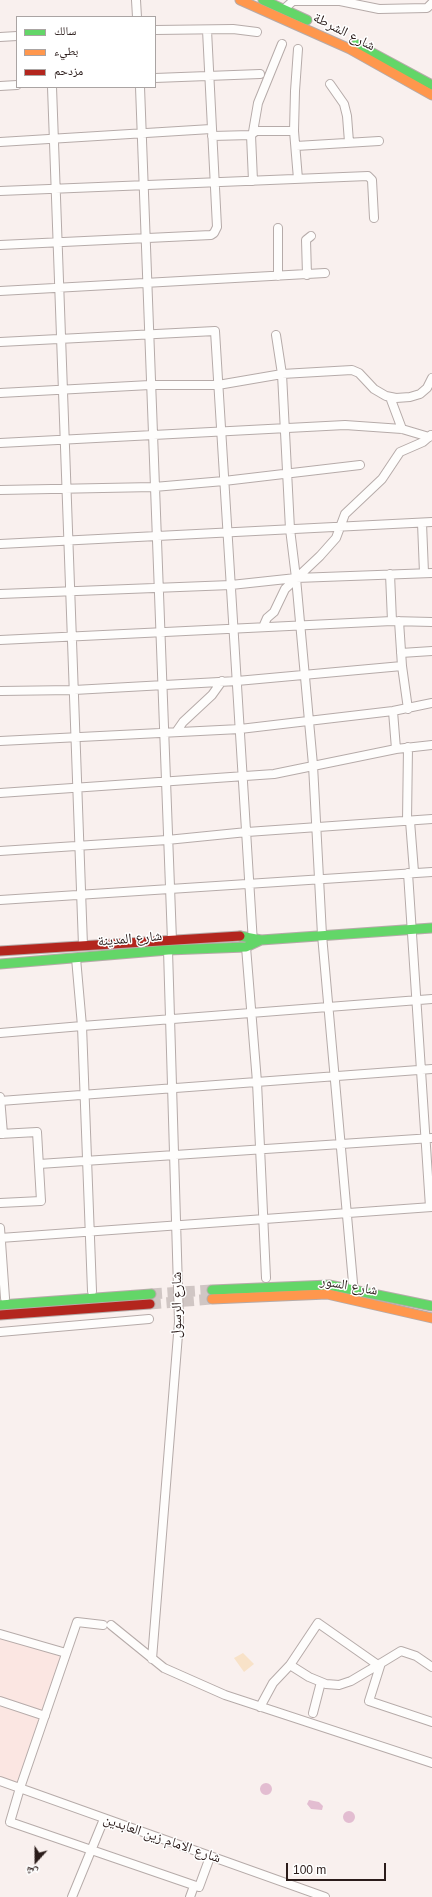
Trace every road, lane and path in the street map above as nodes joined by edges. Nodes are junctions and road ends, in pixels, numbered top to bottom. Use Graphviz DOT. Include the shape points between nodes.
graph roads {
  1 [pos="136,0"];
  2 [pos="240,0"];
  3 [pos="263,0"];
  4 [pos="340,0"];
  5 [pos="432,3"];
  6 [pos="284,9"];
  7 [pos="137,16"];
  8 [pos="156,30"];
  9 [pos="207,30"];
  10 [pos="257,32"];
  11 [pos="16,36"];
  12 [pos="0,37"];
  13 [pos="282,44"];
  14 [pos="298,50"];
  15 [pos="260,74"];
  16 [pos="209,75"];
  17 [pos="156,78"];
  18 [pos="330,84"];
  19 [pos="432,84"];
  20 [pos="16,85"];
  21 [pos="0,86"];
  22 [pos="52,88"];
  23 [pos="140,88"];
  24 [pos="432,96"];
  25 [pos="294,131"];
  26 [pos="211,132"];
  27 [pos="141,134"];
  28 [pos="252,134"];
  29 [pos="54,138"];
  30 [pos="379,141"];
  31 [pos="0,142"];
  32 [pos="349,142"];
  33 [pos="296,146"];
  34 [pos="298,179"];
  35 [pos="253,181"];
  36 [pos="214,182"];
  37 [pos="143,185"];
  38 [pos="56,189"];
  39 [pos="0,191"];
  40 [pos="374,218"];
  41 [pos="278,228"];
  42 [pos="311,236"];
  43 [pos="145,238"];
  44 [pos="58,242"];
  45 [pos="0,245"];
  46 [pos="325,274"];
  47 [pos="307,275"];
  48 [pos="278,276"];
  49 [pos="147,284"];
  50 [pos="59,288"];
  51 [pos="0,291"];
  52 [pos="148,334"];
  53 [pos="276,334"];
  54 [pos="61,339"];
  55 [pos="0,342"];
  56 [pos="282,374"];
  57 [pos="432,378"];
  58 [pos="150,385"];
  59 [pos="218,385"];
  60 [pos="63,390"];
  61 [pos="0,393"];
  62 [pos="390,397"];
  63 [pos="285,428"];
  64 [pos="402,429"];
  65 [pos="221,431"];
  66 [pos="152,435"];
  67 [pos="430,436"];
  68 [pos="65,439"];
  69 [pos="0,442"];
  70 [pos="360,465"];
  71 [pos="288,473"];
  72 [pos="224,481"];
  73 [pos="154,487"];
  74 [pos="66,488"];
  75 [pos="0,490"];
  76 [pos="432,522"];
  77 [pos="422,523"];
  78 [pos="341,527"];
  79 [pos="290,529"];
  80 [pos="228,534"];
  81 [pos="156,536"];
  82 [pos="68,540"];
  83 [pos="0,544"];
  84 [pos="428,573"];
  85 [pos="390,574"];
  86 [pos="296,578"];
  87 [pos="231,585"];
  88 [pos="158,587"];
  89 [pos="70,591"];
  90 [pos="0,594"];
  91 [pos="395,621"];
  92 [pos="432,622"];
  93 [pos="300,626"];
  94 [pos="262,627"];
  95 [pos="234,630"];
  96 [pos="159,632"];
  97 [pos="72,637"];
  98 [pos="0,640"];
  99 [pos="432,651"];
  100 [pos="401,653"];
  101 [pos="402,666"];
  102 [pos="305,676"];
  103 [pos="237,680"];
  104 [pos="222,681"];
  105 [pos="161,684"];
  106 [pos="74,690"];
  107 [pos="0,691"];
  108 [pos="432,703"];
  109 [pos="408,709"];
  110 [pos="394,711"];
  111 [pos="309,722"];
  112 [pos="240,729"];
  113 [pos="176,732"];
  114 [pos="163,733"];
  115 [pos="75,738"];
  116 [pos="0,741"];
  117 [pos="432,745"];
  118 [pos="408,748"];
  119 [pos="396,749"];
  120 [pos="313,765"];
  121 [pos="243,777"];
  122 [pos="165,782"];
  123 [pos="77,788"];
  124 [pos="0,793"];
  125 [pos="432,820"];
  126 [pos="409,821"];
  127 [pos="317,827"];
  128 [pos="247,832"];
  129 [pos="167,840"];
  130 [pos="79,846"];
  131 [pos="0,851"];
  132 [pos="432,872"];
  133 [pos="411,873"];
  134 [pos="319,879"];
  135 [pos="250,883"];
  136 [pos="169,888"];
  137 [pos="81,894"];
  138 [pos="0,900"];
  139 [pos="432,928"];
  140 [pos="412,930"];
  141 [pos="322,935"];
  142 [pos="172,940"];
  143 [pos="253,942"];
  144 [pos="83,945"];
  145 [pos="168,950"];
  146 [pos="0,951"];
  147 [pos="76,958"];
  148 [pos="0,964"];
  149 [pos="432,999"];
  150 [pos="416,1001"];
  151 [pos="328,1007"];
  152 [pos="250,1014"];
  153 [pos="170,1020"];
  154 [pos="82,1026"];
  155 [pos="0,1033"];
  156 [pos="432,1069"];
  157 [pos="421,1070"];
  158 [pos="335,1076"];
  159 [pos="257,1082"];
  160 [pos="173,1088"];
  161 [pos="84,1095"];
  162 [pos="0,1097"];
  163 [pos="0,1101"];
  164 [pos="2,1134"];
  165 [pos="429,1138"];
  166 [pos="342,1144"];
  167 [pos="260,1149"];
  168 [pos="175,1155"];
  169 [pos="86,1161"];
  170 [pos="39,1164"];
  171 [pos="0,1203"];
  172 [pos="431,1207"];
  173 [pos="348,1213"];
  174 [pos="263,1219"];
  175 [pos="176,1225"];
  176 [pos="0,1228"];
  177 [pos="89,1231"];
  178 [pos="0,1238"];
  179 [pos="266,1278"];
  180 [pos="355,1289"];
  181 [pos="92,1291"];
  182 [pos="151,1294"];
  183 [pos="354,1300"];
  184 [pos="2,1301"];
  185 [pos="150,1304"];
  186 [pos="432,1306"];
  187 [pos="0,1315"];
  188 [pos="432,1318"];
  189 [pos="150,1319"];
  190 [pos="0,1332"];
  191 [pos="0,1634"];
  192 [pos="66,1653"];
  193 [pos="152,1659"];
  194 [pos="380,1664"];
  195 [pos="290,1665"];
  196 [pos="432,1667"];
  197 [pos="322,1682"];
  198 [pos="0,1701"];
  199 [pos="260,1707"];
  200 [pos="314,1712"];
  201 [pos="45,1716"];
  202 [pos="432,1722"];
  203 [pos="432,1763"];
  204 [pos="0,1781"];
  205 [pos="20,1788"];
  206 [pos="104,1819"];
  207 [pos="91,1850"];
  208 [pos="210,1857"];
  209 [pos="194,1886"];
  210 [pos="72,1897"];
  211 [pos="190,1897"];
  212 [pos="325,1897"];
  1 -- 7 [label="street"];
  2 -- 24 [label="main road, شارع الشرطة" via="350,49"];
  3 -- 6 [label="main road, شارع الشرطة"];
  4 -- 5 [label="street" via="379,9 427,8"];
  4 -- 6 [label="street" via="293,1"];
  6 -- 19 [label="main road, شارع الشرطة" via="376,53"];
  8 -- 9 [label="street"];
  9 -- 10 [label="street" via="233,29"];
  9 -- 16 [label="street"];
  11 -- 12 [label="street"];
  13 -- 28 [label="street" via="258,103"];
  14 -- 25 [label="street"];
  15 -- 16 [label="street"];
  16 -- 17 [label="street"];
  16 -- 26 [label="street"];
  18 -- 32 [label="street" via="344,104"];
  20 -- 21 [label="street"];
  22 -- 29 [label="street"];
  23 -- 27 [label="street"];
  25 -- 28 [label="street"];
  25 -- 33 [label="street"];
  26 -- 27 [label="street"];
  26 -- 28 [label="street"];
  26 -- 36 [label="street"];
  27 -- 29 [label="street"];
  27 -- 37 [label="street"];
  28 -- 35 [label="street"];
  29 -- 31 [label="street"];
  29 -- 38 [label="street"];
  30 -- 32 [label="street"];
  32 -- 33 [label="street"];
  33 -- 34 [label="street"];
  34 -- 35 [label="street"];
  34 -- 40 [label="street" via="371,177"];
  35 -- 36 [label="street"];
  36 -- 37 [label="street"];
  36 -- 43 [label="street" via="217,227 214,233"];
  37 -- 38 [label="street"];
  37 -- 43 [label="street"];
  38 -- 39 [label="street"];
  38 -- 44 [label="street"];
  41 -- 48 [label="street"];
  42 -- 47 [label="street" via="306,240"];
  43 -- 44 [label="street"];
  43 -- 49 [label="street"];
  44 -- 45 [label="street"];
  44 -- 50 [label="street"];
  46 -- 47 [label="street"];
  47 -- 48 [label="street"];
  48 -- 49 [label="street"];
  49 -- 50 [label="street"];
  49 -- 52 [label="street"];
  50 -- 51 [label="street"];
  50 -- 54 [label="street"];
  52 -- 54 [label="street"];
  52 -- 58 [label="street"];
  52 -- 59 [label="street" via="215,331"];
  53 -- 56 [label="street"];
  54 -- 55 [label="street"];
  54 -- 60 [label="street"];
  56 -- 59 [label="street"];
  56 -- 62 [label="street" via="354,370 374,390"];
  56 -- 63 [label="street"];
  57 -- 62 [label="street" via="420,394"];
  58 -- 59 [label="street"];
  58 -- 60 [label="street"];
  58 -- 66 [label="street"];
  59 -- 65 [label="street"];
  60 -- 61 [label="street"];
  60 -- 68 [label="street"];
  62 -- 64 [label="street"];
  63 -- 64 [label="street" via="345,425"];
  63 -- 65 [label="street"];
  63 -- 71 [label="street"];
  64 -- 67 [label="street"];
  65 -- 66 [label="street"];
  65 -- 72 [label="street"];
  66 -- 68 [label="street"];
  66 -- 73 [label="street"];
  67 -- 78 [label="street" via="397,455 382,479 344,514"];
  68 -- 69 [label="street"];
  68 -- 74 [label="street"];
  70 -- 71 [label="street"];
  71 -- 72 [label="street"];
  71 -- 79 [label="street"];
  72 -- 73 [label="street"];
  72 -- 80 [label="street"];
  73 -- 74 [label="street"];
  73 -- 81 [label="street"];
  74 -- 75 [label="street"];
  74 -- 82 [label="street"];
  76 -- 77 [label="street"];
  77 -- 78 [label="street"];
  77 -- 84 [label="street"];
  78 -- 79 [label="street"];
  78 -- 86 [label="street" via="338,536 324,552"];
  79 -- 80 [label="street"];
  79 -- 86 [label="street"];
  80 -- 81 [label="street"];
  80 -- 87 [label="street"];
  81 -- 82 [label="street"];
  81 -- 88 [label="street"];
  82 -- 83 [label="street"];
  82 -- 89 [label="street"];
  84 -- 85 [label="street"];
  85 -- 86 [label="street"];
  85 -- 91 [label="street"];
  86 -- 87 [label="street"];
  86 -- 93 [label="street"];
  86 -- 94 [label="street" via="283,592 273,613"];
  87 -- 88 [label="street"];
  87 -- 95 [label="street"];
  88 -- 89 [label="street"];
  88 -- 96 [label="street"];
  89 -- 90 [label="street"];
  89 -- 97 [label="street"];
  91 -- 92 [label="street"];
  91 -- 93 [label="street"];
  91 -- 100 [label="street"];
  93 -- 94 [label="street"];
  93 -- 102 [label="street"];
  94 -- 95 [label="street"];
  95 -- 96 [label="street"];
  95 -- 103 [label="street"];
  96 -- 97 [label="street"];
  96 -- 105 [label="street"];
  97 -- 98 [label="street"];
  97 -- 106 [label="street"];
  99 -- 100 [label="street"];
  100 -- 101 [label="street"];
  101 -- 102 [label="street"];
  101 -- 109 [label="street"];
  102 -- 103 [label="street"];
  102 -- 111 [label="street"];
  103 -- 104 [label="street"];
  103 -- 112 [label="street"];
  104 -- 105 [label="street"];
  104 -- 113 [label="street"];
  105 -- 106 [label="street"];
  105 -- 114 [label="street"];
  106 -- 107 [label="street"];
  106 -- 115 [label="street"];
  108 -- 109 [label="street"];
  109 -- 110 [label="street"];
  110 -- 111 [label="street"];
  110 -- 119 [label="street"];
  111 -- 112 [label="street"];
  111 -- 120 [label="street"];
  112 -- 113 [label="street"];
  112 -- 121 [label="street"];
  113 -- 114 [label="street"];
  114 -- 115 [label="street"];
  114 -- 122 [label="street"];
  115 -- 116 [label="street"];
  115 -- 123 [label="street"];
  117 -- 118 [label="street"];
  118 -- 119 [label="street"];
  118 -- 126 [label="street"];
  119 -- 120 [label="street"];
  120 -- 121 [label="street" via="274,774"];
  120 -- 127 [label="street"];
  121 -- 122 [label="street"];
  121 -- 128 [label="street"];
  122 -- 123 [label="street"];
  122 -- 129 [label="street"];
  123 -- 124 [label="street"];
  123 -- 130 [label="street"];
  125 -- 126 [label="street"];
  126 -- 127 [label="street"];
  126 -- 133 [label="street"];
  127 -- 128 [label="street"];
  127 -- 134 [label="street"];
  128 -- 129 [label="street"];
  128 -- 135 [label="street"];
  129 -- 130 [label="street"];
  129 -- 136 [label="street"];
  130 -- 131 [label="street"];
  130 -- 137 [label="street"];
  132 -- 133 [label="street"];
  133 -- 134 [label="street"];
  133 -- 140 [label="street"];
  134 -- 135 [label="street"];
  134 -- 141 [label="street"];
  135 -- 136 [label="street"];
  135 -- 143 [label="street"];
  136 -- 137 [label="street"];
  136 -- 142 [label="street"];
  137 -- 138 [label="street"];
  137 -- 144 [label="street"];
  139 -- 140 [label="main road, شارع المدينة"];
  140 -- 141 [label="main road, شارع المدينة"];
  140 -- 150 [label="street"];
  141 -- 143 [label="main road, شارع المدينة"];
  141 -- 151 [label="street"];
  142 -- 143 [label="main road, شارع المدينة" via="242,936"];
  142 -- 144 [label="main road, شارع المدينة"];
  143 -- 145 [label="main road, شارع المدينة"];
  143 -- 152 [label="street"];
  144 -- 146 [label="main road, شارع المدينة"];
  145 -- 147 [label="main road, شارع المدينة"];
  145 -- 153 [label="street, شارع الرسول"];
  147 -- 148 [label="main road, شارع المدينة"];
  147 -- 154 [label="street"];
  149 -- 150 [label="street"];
  150 -- 151 [label="street"];
  150 -- 157 [label="street"];
  151 -- 152 [label="street"];
  151 -- 158 [label="street"];
  152 -- 153 [label="street"];
  152 -- 159 [label="street"];
  153 -- 154 [label="street"];
  153 -- 160 [label="street, شارع الرسول"];
  154 -- 155 [label="street"];
  154 -- 161 [label="street"];
  156 -- 157 [label="street"];
  157 -- 158 [label="street"];
  157 -- 165 [label="street"];
  158 -- 159 [label="street"];
  158 -- 166 [label="street"];
  159 -- 160 [label="street"];
  159 -- 167 [label="street"];
  160 -- 161 [label="street"];
  160 -- 168 [label="street, شارع الرسول"];
  161 -- 163 [label="street"];
  161 -- 169 [label="street"];
  162 -- 163 [label="street"];
  163 -- 164 [label="street"];
  164 -- 170 [label="street" via="37,1132"];
  165 -- 166 [label="street"];
  165 -- 172 [label="street"];
  166 -- 167 [label="street"];
  166 -- 173 [label="street"];
  167 -- 168 [label="street"];
  167 -- 174 [label="street"];
  168 -- 169 [label="street"];
  168 -- 175 [label="street, شارع الرسول"];
  169 -- 170 [label="street"];
  169 -- 177 [label="street"];
  170 -- 171 [label="street" via="41,1201"];
  172 -- 173 [label="street"];
  173 -- 174 [label="street"];
  173 -- 180 [label="street"];
  174 -- 175 [label="street"];
  174 -- 179 [label="street"];
  175 -- 177 [label="street"];
  175 -- 193 [label="street, شارع الرسول" via="179,1322"];
  176 -- 178 [label="street"];
  177 -- 178 [label="street"];
  177 -- 181 [label="street"];
  178 -- 184 [label="street"];
  180 -- 183 [label="street"];
  180 -- 183 [label="main road, شارع السور" via="318,1284 212,1294 319,1294"];
  180 -- 186 [label="main road, شارع السور"];
  182 -- 184 [label="main road"];
  183 -- 188 [label="main road, شارع السور"];
  185 -- 187 [label="main road"];
  189 -- 190 [label="street"];
  191 -- 192 [label="street"];
  192 -- 193 [label="street" via="77,1622 107,1625"];
  192 -- 201 [label="street"];
  193 -- 199 [label="street" via="164,1668 225,1695"];
  194 -- 195 [label="street" via="318,1623"];
  194 -- 196 [label="street" via="401,1651 416,1656"];
  194 -- 197 [label="street" via="345,1684"];
  194 -- 202 [label="street" via="370,1700"];
  195 -- 197 [label="street"];
  195 -- 199 [label="street" via="274,1683"];
  197 -- 200 [label="street"];
  198 -- 201 [label="street"];
  199 -- 203 [label="street"];
  201 -- 205 [label="street"];
  204 -- 205 [label="street, شارع الامام زين العابدين"];
  205 -- 206 [label="street, شارع الامام زين العابدين"];
  205 -- 207 [label="street" via="10,1822"];
  206 -- 207 [label="street"];
  206 -- 208 [label="street, شارع الامام زين العابدين"];
  207 -- 209 [label="street"];
  207 -- 210 [label="street"];
  208 -- 209 [label="street" via="199,1888"];
  208 -- 212 [label="street, شارع الامام زين العابدين"];
  209 -- 211 [label="street"];
}
